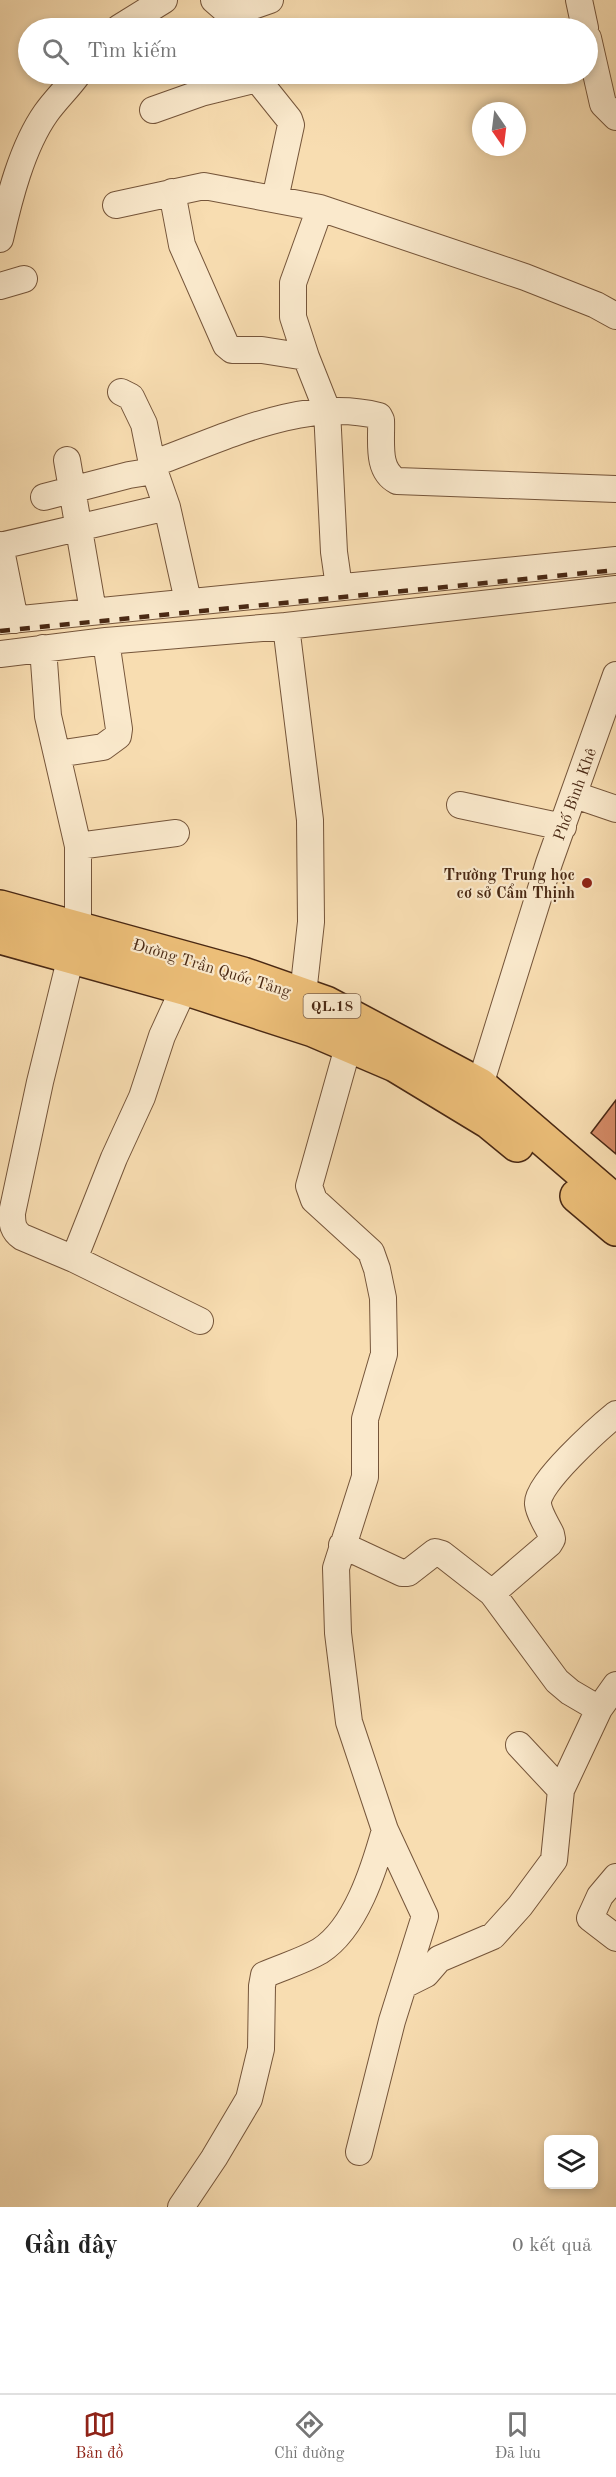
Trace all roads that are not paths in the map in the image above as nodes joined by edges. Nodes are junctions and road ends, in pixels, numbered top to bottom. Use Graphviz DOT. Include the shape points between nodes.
graph roads {
  1 [pos="164,0"];
  2 [pos="270,0"];
  3 [pos="226,14"];
  4 [pos="135,18"];
  5 [pos="598,82"];
  6 [pos="70,84"];
  7 [pos="229,84"];
  8 [pos="260,84"];
  9 [pos="153,110"];
  10 [pos="616,117"];
  11 [pos="172,192"];
  12 [pos="275,199"];
  13 [pos="116,206"];
  14 [pos="320,208"];
  15 [pos="0,239"];
  16 [pos="24,279"];
  17 [pos="0,285"];
  18 [pos="616,316"];
  19 [pos="306,357"];
  20 [pos="121,392"];
  21 [pos="327,410"];
  22 [pos="67,460"];
  23 [pos="153,468"];
  24 [pos="616,489"];
  25 [pos="72,490"];
  26 [pos="44,497"];
  27 [pos="167,507"];
  28 [pos="79,528"];
  29 [pos="0,546"];
  30 [pos="616,560"];
  31 [pos="339,587"];
  32 [pos="616,589"];
  33 [pos="188,601"];
  34 [pos="93,611"];
  35 [pos="7,620"];
  36 [pos="286,626"];
  37 [pos="106,641"];
  38 [pos="43,648"];
  39 [pos="0,654"];
  40 [pos="616,675"];
  41 [pos="57,754"];
  42 [pos="575,795"];
  43 [pos="460,806"];
  44 [pos="616,809"];
  45 [pos="563,827"];
  46 [pos="176,833"];
  47 [pos="78,846"];
  48 [pos="0,907"];
  49 [pos="0,937"];
  50 [pos="74,942"];
  51 [pos="184,988"];
  52 [pos="303,994"];
  53 [pos="348,1047"];
  54 [pos="480,1085"];
  55 [pos="616,1202"];
  56 [pos="616,1228"];
  57 [pos="74,1259"];
  58 [pos="200,1321"];
  59 [pos="616,1414"];
  60 [pos="342,1545"];
  61 [pos="492,1593"];
  62 [pos="616,1685"];
  63 [pos="598,1709"];
  64 [pos="519,1745"];
  65 [pos="561,1790"];
  66 [pos="385,1830"];
  67 [pos="616,1877"];
  68 [pos="616,1938"];
  69 [pos="406,1984"];
  70 [pos="359,2152"];
  71 [pos="181,2207"];
  1 -- 4 [label="street"];
  2 -- 3 [label="street"];
  5 -- 10 [label="street" via="603,104"];
  6 -- 15 [label="street" via="45,115 30,144 8,203"];
  7 -- 9 [label="street"];
  8 -- 12 [label="street" via="291,125"];
  11 -- 12 [label="street" via="214,186"];
  11 -- 13 [label="street"];
  11 -- 19 [label="street" via="182,245 226,345 232,350"];
  12 -- 14 [label="street"];
  14 -- 18 [label="street" via="525,277"];
  14 -- 19 [label="street" via="292,283 293,317"];
  16 -- 17 [label="street"];
  19 -- 21 [label="street"];
  20 -- 23 [label="street" via="131,397 138,408 149,439"];
  21 -- 23 [label="street" via="290,414"];
  21 -- 24 [label="street" via="379,416 383,467 397,481"];
  21 -- 31 [label="street"];
  22 -- 25 [label="street"];
  23 -- 25 [label="street"];
  23 -- 27 [label="street"];
  25 -- 26 [label="street"];
  25 -- 28 [label="street"];
  27 -- 28 [label="street"];
  27 -- 33 [label="street"];
  28 -- 29 [label="street"];
  28 -- 34 [label="street"];
  29 -- 35 [label="street"];
  30 -- 31 [label="street"];
  31 -- 33 [label="street"];
  32 -- 36 [label="street"];
  33 -- 34 [label="street"];
  34 -- 35 [label="street"];
  36 -- 37 [label="street"];
  36 -- 52 [label="street" via="310,820 311,922"];
  37 -- 38 [label="street"];
  37 -- 41 [label="street" via="118,736 103,747"];
  38 -- 39 [label="street"];
  38 -- 41 [label="street" via="48,716"];
  40 -- 42 [label="street, Phố Bình Khê"];
  41 -- 47 [label="street"];
  42 -- 44 [label="street"];
  42 -- 45 [label="street, Phố Bình Khê"];
  43 -- 45 [label="street"];
  45 -- 54 [label="street, Phố Bình Khê"];
  46 -- 47 [label="street"];
  47 -- 50 [label="street"];
  48 -- 50 [label="highway, Đường Trần Quốc Tảng / QL.18"];
  49 -- 50 [label="highway, Đường Trần Quốc Tảng / QL.18"];
  50 -- 51 [label="highway, Đường Trần Quốc Tảng / QL.18"];
  50 -- 52 [label="highway, Đường Trần Quốc Tảng / QL.18" via="243,974"];
  50 -- 57 [label="street" via="12,1214 16,1233"];
  51 -- 53 [label="highway, Đường Trần Quốc Tảng / QL.18" via="313,1030"];
  51 -- 57 [label="street"];
  52 -- 54 [label="highway, Đường Trần Quốc Tảng / QL.18" via="336,1007"];
  53 -- 56 [label="highway, Đường Trần Quốc Tảng / QL.18" via="395,1065 489,1122"];
  53 -- 60 [label="street" via="309,1186 314,1200 371,1252 384,1317 384,1354 365,1419 365,1477"];
  54 -- 55 [label="highway, Đường Trần Quốc Tảng / QL.18"];
  57 -- 58 [label="street"];
  59 -- 61 [label="street" via="589,1436 541,1491 537,1504 551,1534 549,1544"];
  60 -- 61 [label="street" via="402,1574 435,1552 442,1554"];
  60 -- 66 [label="street" via="335,1581 349,1722"];
  61 -- 63 [label="street" via="557,1681"];
  62 -- 63 [label="street"];
  63 -- 65 [label="street"];
  64 -- 65 [label="street"];
  65 -- 69 [label="street" via="554,1860 520,1906 493,1936 439,1959 426,1974"];
  66 -- 69 [label="street" via="425,1916"];
  66 -- 71 [label="street" via="375,1864 346,1928 321,1950 264,1975 261,2049 249,2099"];
  67 -- 68 [label="street" via="600,1896 590,1918"];
  69 -- 70 [label="street" via="392,2021"];
}
